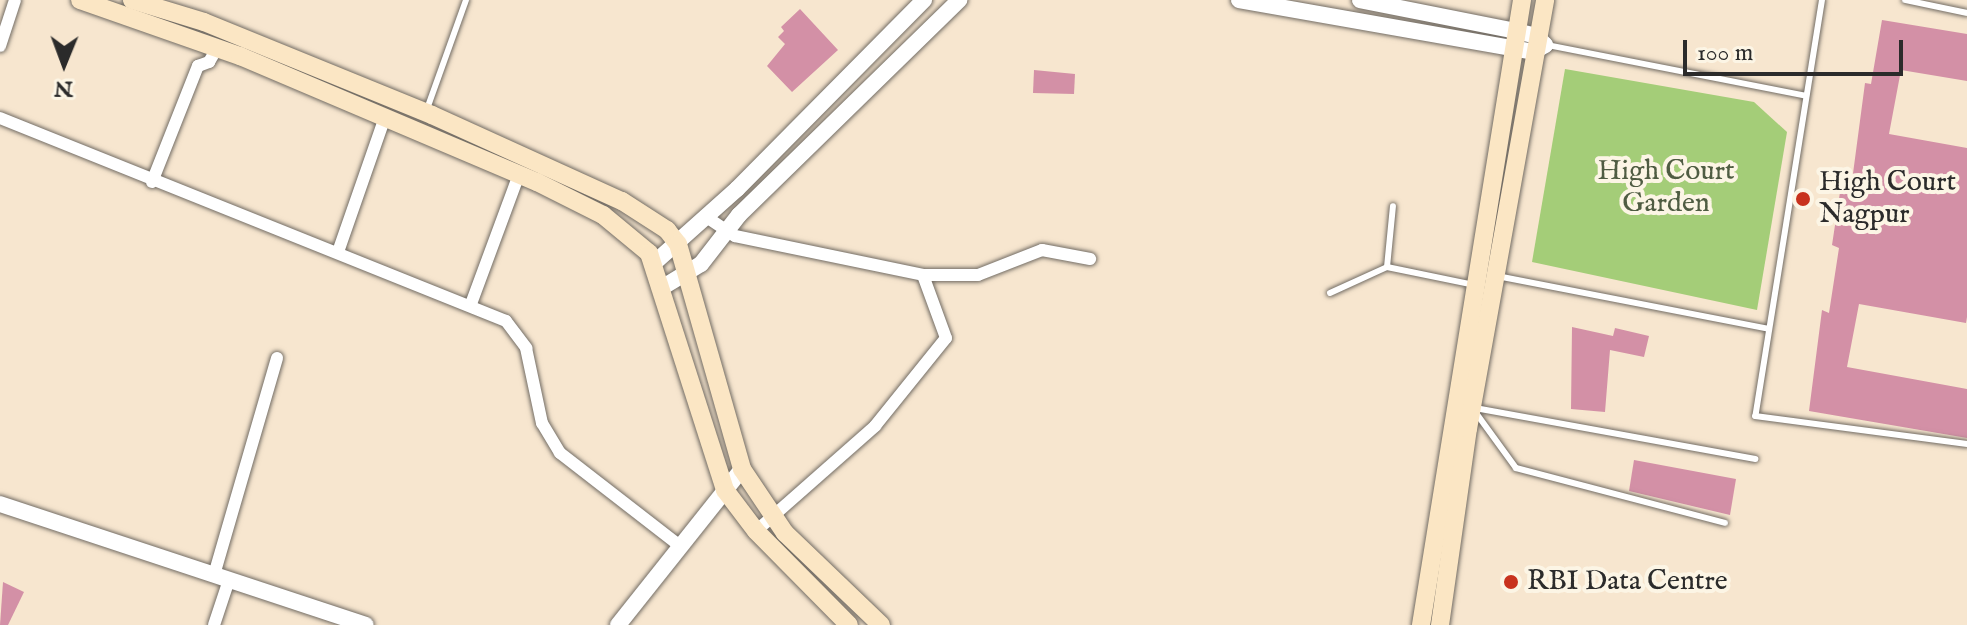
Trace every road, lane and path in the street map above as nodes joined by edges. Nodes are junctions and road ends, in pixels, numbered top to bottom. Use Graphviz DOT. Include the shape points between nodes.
graph roads {
  1 [pos="15,0"];
  2 [pos="80,0"];
  3 [pos="132,0"];
  4 [pos="466,0"];
  5 [pos="924,0"];
  6 [pos="959,0"];
  7 [pos="1239,0"];
  8 [pos="1360,0"];
  9 [pos="1522,0"];
  10 [pos="1545,0"];
  11 [pos="1822,0"];
  12 [pos="1905,0"];
  13 [pos="1270,3"];
  14 [pos="1967,13"];
  15 [pos="1515,39"];
  16 [pos="1538,44"];
  17 [pos="0,46"];
  18 [pos="217,48"];
  19 [pos="1806,96"];
  20 [pos="426,113"];
  21 [pos="385,117"];
  22 [pos="0,118"];
  23 [pos="418,131"];
  24 [pos="519,174"];
  25 [pos="152,182"];
  26 [pos="1393,206"];
  27 [pos="705,216"];
  28 [pos="726,231"];
  29 [pos="678,244"];
  30 [pos="338,252"];
  31 [pos="1090,259"];
  32 [pos="653,264"];
  33 [pos="1387,267"];
  34 [pos="686,274"];
  35 [pos="923,275"];
  36 [pos="1495,275"];
  37 [pos="1475,285"];
  38 [pos="663,287"];
  39 [pos="1330,293"];
  40 [pos="471,304"];
  41 [pos="1769,329"];
  42 [pos="277,358"];
  43 [pos="1472,407"];
  44 [pos="1967,444"];
  45 [pos="1755,459"];
  46 [pos="742,469"];
  47 [pos="725,490"];
  48 [pos="0,504"];
  49 [pos="772,517"];
  50 [pos="1725,523"];
  51 [pos="756,531"];
  52 [pos="680,546"];
  53 [pos="222,578"];
  54 [pos="214,625"];
  55 [pos="365,625"];
  56 [pos="618,625"];
  57 [pos="849,625"];
  58 [pos="881,625"];
  59 [pos="1421,625"];
  60 [pos="1440,625"];
  1 -- 17 [label="street"];
  2 -- 18 [label="main road"];
  3 -- 20 [label="main road" via="204,22"];
  4 -- 20 [label="lane"];
  5 -- 27 [label="street"];
  6 -- 28 [label="street"];
  7 -- 13 [label="street"];
  8 -- 15 [label="street"];
  9 -- 15 [label="main road"];
  10 -- 16 [label="main road"];
  11 -- 19 [label="lane"];
  12 -- 14 [label="lane"];
  13 -- 15 [label="street"];
  15 -- 16 [label="street"];
  15 -- 37 [label="main road"];
  16 -- 19 [label="lane"];
  16 -- 36 [label="main road"];
  18 -- 21 [label="main road"];
  18 -- 25 [label="street" via="209,62 198,66"];
  19 -- 41 [label="lane"];
  20 -- 23 [label="lane"];
  20 -- 29 [label="main road" via="622,201 667,230"];
  21 -- 23 [label="main road"];
  21 -- 30 [label="street"];
  22 -- 25 [label="street"];
  23 -- 24 [label="main road"];
  24 -- 32 [label="main road" via="603,215 649,253"];
  24 -- 40 [label="street"];
  25 -- 30 [label="street"];
  26 -- 33 [label="lane"];
  27 -- 28 [label="street"];
  27 -- 29 [label="street"];
  28 -- 34 [label="street"];
  28 -- 35 [label="street"];
  29 -- 32 [label="street"];
  29 -- 34 [label="main road"];
  30 -- 40 [label="street"];
  31 -- 35 [label="street" via="1042,250 978,275"];
  32 -- 38 [label="main road"];
  33 -- 37 [label="lane"];
  33 -- 39 [label="lane"];
  34 -- 38 [label="street"];
  34 -- 46 [label="main road"];
  35 -- 49 [label="street" via="946,338 875,426"];
  36 -- 41 [label="lane"];
  36 -- 43 [label="main road"];
  37 -- 59 [label="main road"];
  38 -- 47 [label="main road"];
  40 -- 52 [label="street" via="506,321 526,348 542,423 560,453"];
  41 -- 44 [label="lane" via="1755,416"];
  42 -- 53 [label="street"];
  43 -- 45 [label="lane"];
  43 -- 50 [label="lane" via="1516,468"];
  43 -- 60 [label="main road"];
  46 -- 47 [label="street"];
  46 -- 49 [label="main road"];
  47 -- 51 [label="main road"];
  47 -- 52 [label="street"];
  48 -- 53 [label="street"];
  49 -- 51 [label="street"];
  49 -- 58 [label="main road"];
  51 -- 57 [label="main road"];
  52 -- 56 [label="street"];
  53 -- 54 [label="street"];
  53 -- 55 [label="street"];
}
